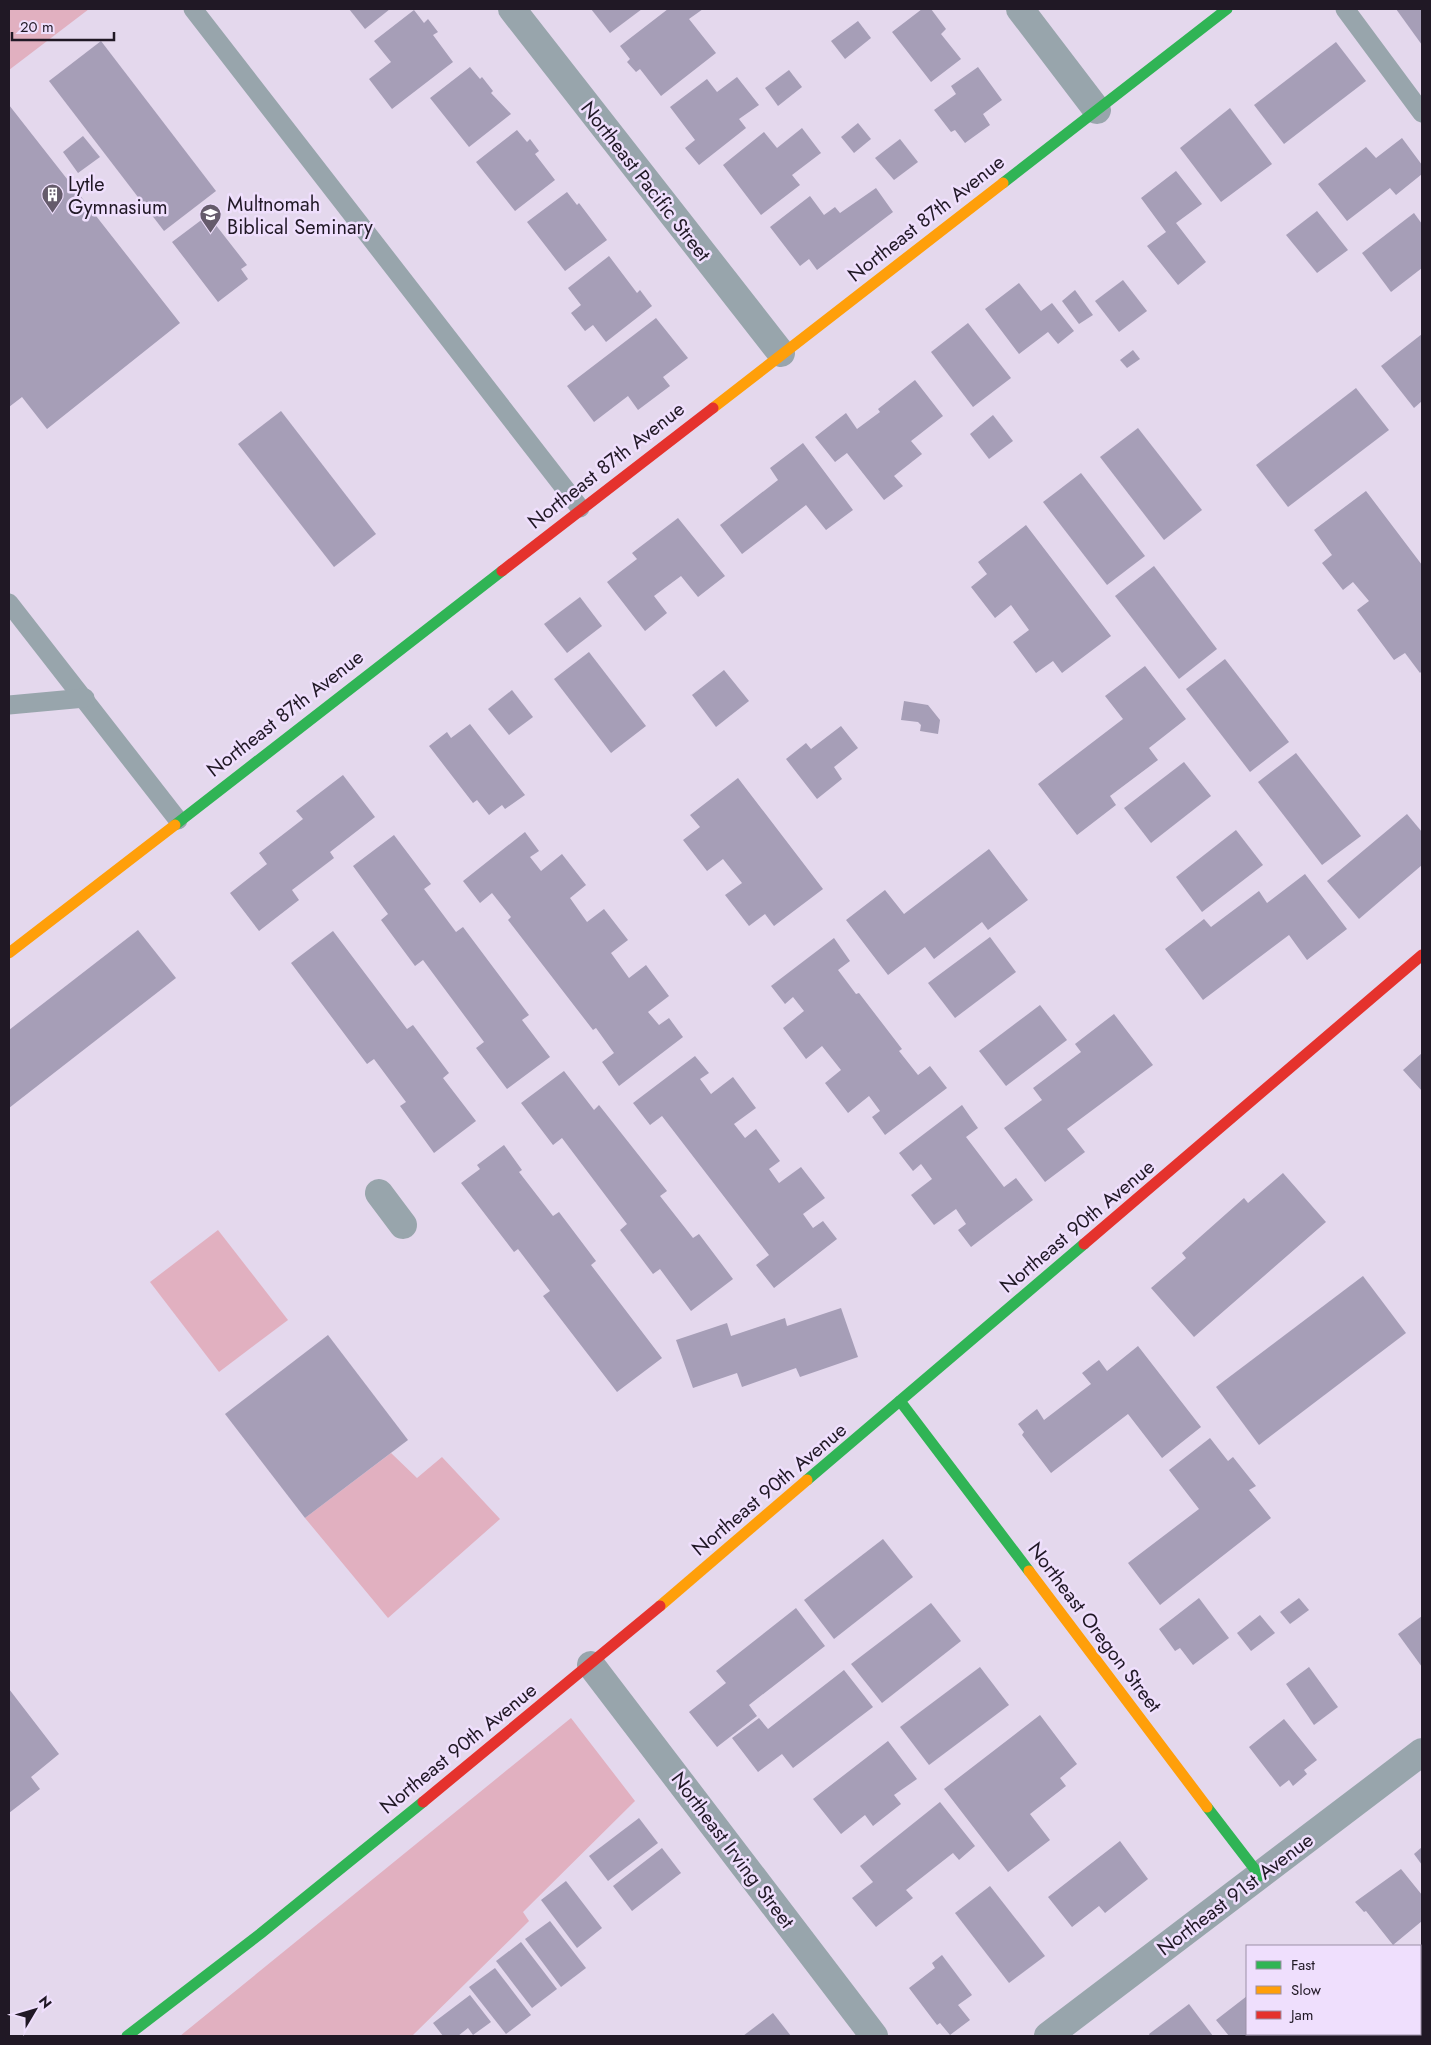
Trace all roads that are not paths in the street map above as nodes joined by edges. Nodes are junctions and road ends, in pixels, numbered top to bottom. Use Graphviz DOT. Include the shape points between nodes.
graph roads {
  1 [pos="193,9"];
  2 [pos="512,9"];
  3 [pos="1020,9"];
  4 [pos="1227,9"];
  5 [pos="1345,9"];
  6 [pos="1097,110"];
  7 [pos="1422,113"];
  8 [pos="781,353"];
  9 [pos="580,508"];
  10 [pos="9,603"];
  11 [pos="85,698"];
  12 [pos="9,705"];
  13 [pos="178,820"];
  14 [pos="9,953"];
  15 [pos="1422,955"];
  16 [pos="379,1193"];
  17 [pos="403,1225"];
  18 [pos="900,1402"];
  19 [pos="591,1665"];
  20 [pos="1422,1752"];
  21 [pos="1260,1876"];
  22 [pos="128,2036"];
  23 [pos="874,2036"];
  24 [pos="1048,2036"];
  1 -- 9 [label="lane"];
  2 -- 8 [label="street, Northeast Pacific Street"];
  3 -- 6 [label="street"];
  4 -- 6 [label="street, Northeast 87th Avenue"];
  5 -- 7 [label="lane"];
  6 -- 8 [label="street, Northeast 87th Avenue"];
  8 -- 9 [label="street, Northeast 87th Avenue"];
  9 -- 13 [label="street, Northeast 87th Avenue"];
  10 -- 11 [label="lane"];
  11 -- 12 [label="lane"];
  11 -- 13 [label="lane"];
  13 -- 14 [label="street, Northeast 87th Avenue"];
  15 -- 18 [label="street, Northeast 90th Avenue"];
  16 -- 17 [label="street"];
  18 -- 19 [label="street, Northeast 90th Avenue"];
  18 -- 21 [label="street, Northeast Oregon Street"];
  19 -- 22 [label="street, Northeast 90th Avenue" via="260,1934"];
  19 -- 23 [label="street, Northeast Irving Street"];
  20 -- 21 [label="street, Northeast 91st Avenue"];
  21 -- 24 [label="street, Northeast 91st Avenue"];
}
